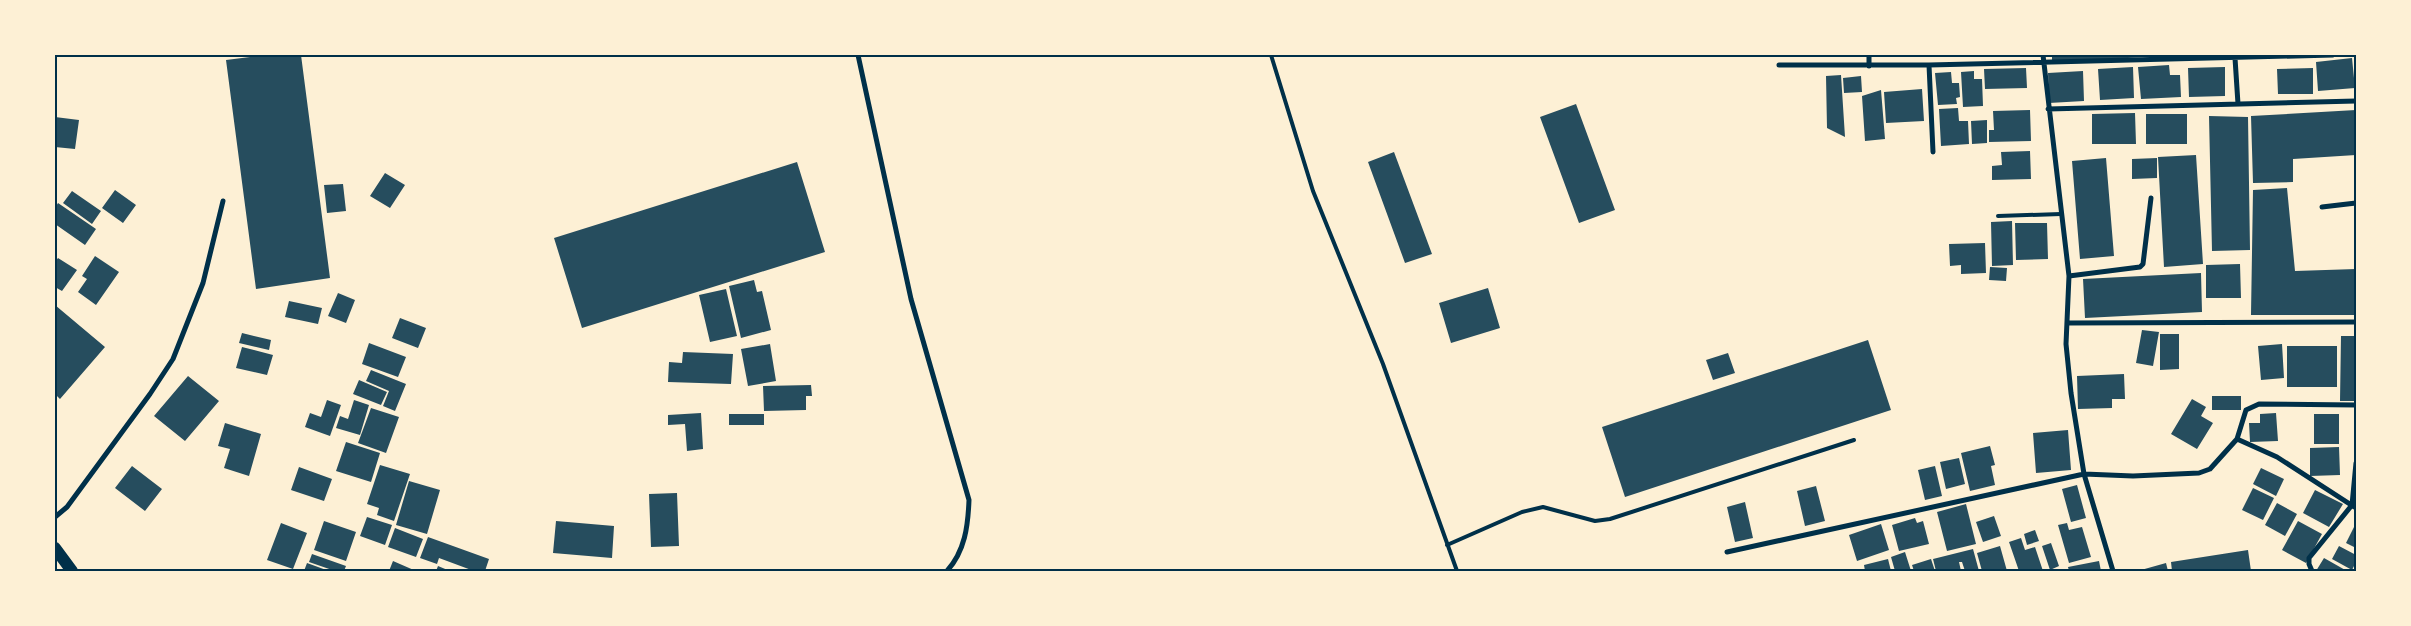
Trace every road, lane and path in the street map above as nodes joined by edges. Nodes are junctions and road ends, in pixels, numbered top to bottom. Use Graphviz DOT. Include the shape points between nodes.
graph roads {
  1 [pos="858,55"];
  2 [pos="1272,55"];
  3 [pos="1869,55"];
  4 [pos="2043,55"];
  5 [pos="2333,55"];
  6 [pos="2235,58"];
  7 [pos="2043,63"];
  8 [pos="1779,65"];
  9 [pos="1869,66"];
  10 [pos="1929,66"];
  11 [pos="2356,101"];
  12 [pos="2238,104"];
  13 [pos="2048,109"];
  14 [pos="1933,152"];
  15 [pos="2151,198"];
  16 [pos="223,202"];
  17 [pos="2356,203"];
  18 [pos="2322,207"];
  19 [pos="2061,214"];
  20 [pos="1998,216"];
  21 [pos="2068,276"];
  22 [pos="2356,322"];
  23 [pos="2067,323"];
  24 [pos="2356,405"];
  25 [pos="2237,439"];
  26 [pos="1854,440"];
  27 [pos="2356,463"];
  28 [pos="2084,474"];
  29 [pos="2354,507"];
  30 [pos="55,517"];
  31 [pos="1447,545"];
  32 [pos="55,548"];
  33 [pos="1727,552"];
  34 [pos="72,571"];
  35 [pos="947,571"];
  36 [pos="1457,571"];
  37 [pos="2113,571"];
  38 [pos="2312,571"];
  1 -- 35 [label="street" via="911,299 969,500 968,528 954,563"];
  2 -- 31 [label="lane" via="1313,191 1383,364"];
  3 -- 9 [label="street"];
  4 -- 7 [label="street"];
  5 -- 6 [label="street"];
  6 -- 7 [label="street"];
  6 -- 12 [label="street"];
  7 -- 10 [label="street"];
  7 -- 13 [label="street"];
  8 -- 9 [label="street"];
  9 -- 10 [label="street"];
  10 -- 14 [label="street"];
  11 -- 12 [label="street"];
  12 -- 13 [label="street"];
  13 -- 19 [label="street"];
  15 -- 21 [label="street" via="2140,267"];
  16 -- 30 [label="street" via="203,284 172,359 67,507"];
  17 -- 18 [label="street"];
  19 -- 20 [label="lane"];
  19 -- 21 [label="street"];
  21 -- 23 [label="street"];
  22 -- 23 [label="street"];
  23 -- 28 [label="street" via="2071,393"];
  24 -- 25 [label="street" via="2259,404 2246,410"];
  25 -- 28 [label="street" via="2210,469 2199,473"];
  25 -- 29 [label="street" via="2277,457"];
  26 -- 31 [label="lane" via="1610,519 1595,521 1544,507 1522,512"];
  27 -- 29 [label="street"];
  28 -- 33 [label="street"];
  28 -- 37 [label="street"];
  29 -- 38 [label="street" via="2309,558"];
  31 -- 36 [label="lane"];
  32 -- 34 [label="main road"];
}
